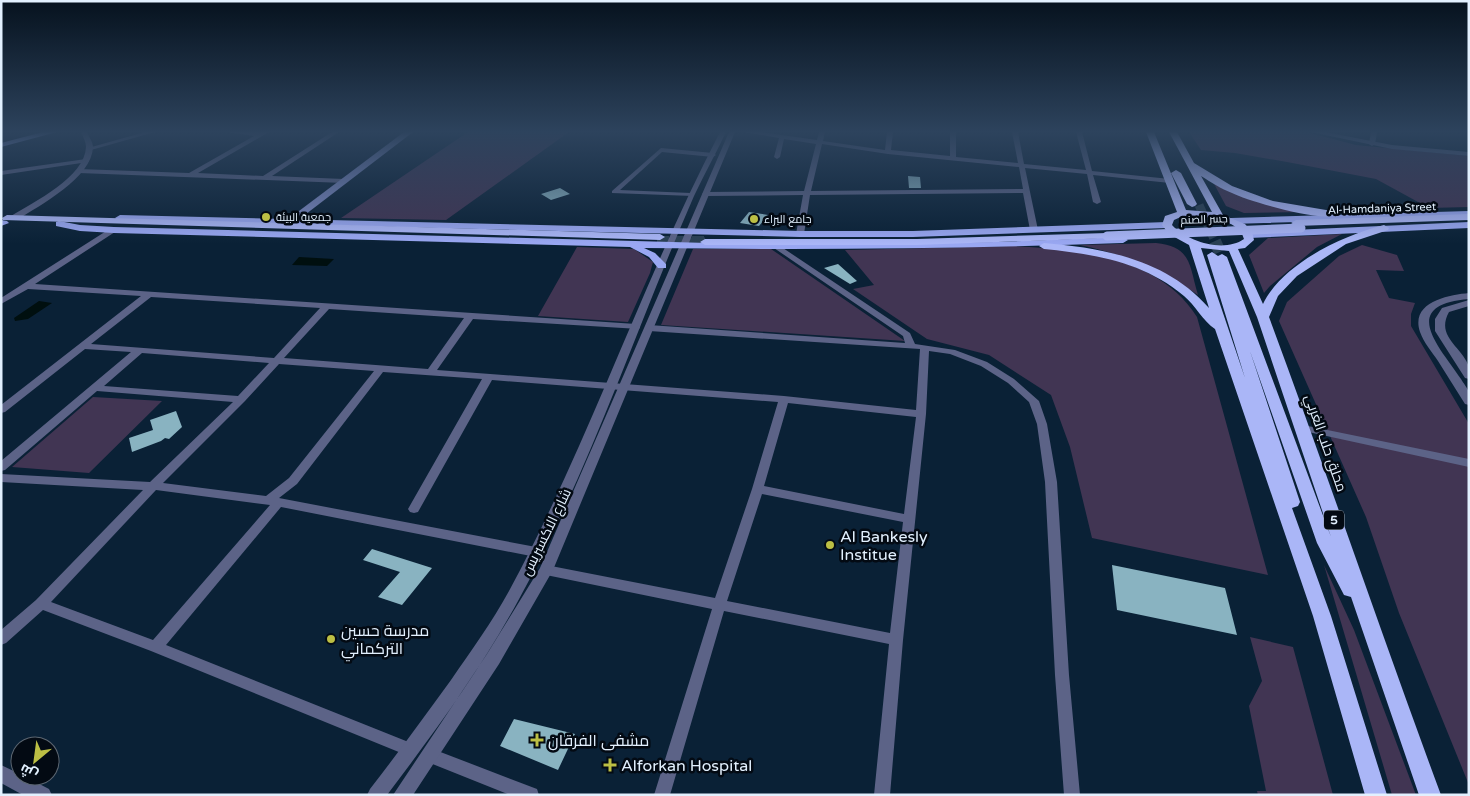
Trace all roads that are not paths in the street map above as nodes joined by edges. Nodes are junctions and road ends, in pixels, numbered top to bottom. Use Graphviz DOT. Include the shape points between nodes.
graph roads {
  1 [pos="28,169"];
  2 [pos="201,169"];
  3 [pos="278,169"];
  4 [pos="360,169"];
  5 [pos="640,169"];
  6 [pos="705,169"];
  7 [pos="716,169"];
  8 [pos="813,169"];
  9 [pos="1021,169"];
  10 [pos="1057,169"];
  11 [pos="1165,169"];
  12 [pos="1176,169"];
  13 [pos="1181,169"];
  14 [pos="1192,169"];
  15 [pos="1197,169"];
  16 [pos="79,171"];
  17 [pos="1090,172"];
  18 [pos="1,173"];
  19 [pos="191,175"];
  20 [pos="266,177"];
  21 [pos="344,181"];
  22 [pos="1170,181"];
  23 [pos="1025,191"];
  24 [pos="807,193"];
  25 [pos="705,194"];
  26 [pos="691,195"];
  27 [pos="1097,202"];
  28 [pos="1182,213"];
  29 [pos="1469,214"];
  30 [pos="1219,217"];
  31 [pos="1353,217"];
  32 [pos="1469,218"];
  33 [pos="4,220"];
  34 [pos="1231,221"];
  35 [pos="62,222"];
  36 [pos="290,222"];
  37 [pos="1167,224"];
  38 [pos="1469,224"];
  39 [pos="1298,225"];
  40 [pos="1384,228"];
  41 [pos="114,230"];
  42 [pos="1034,230"];
  43 [pos="677,232"];
  44 [pos="691,232"];
  45 [pos="800,234"];
  46 [pos="1249,235"];
  47 [pos="704,240"];
  48 [pos="916,240"];
  49 [pos="1187,240"];
  50 [pos="668,242"];
  51 [pos="610,243"];
  52 [pos="1021,244"];
  53 [pos="777,246"];
  54 [pos="1222,253"];
  55 [pos="662,266"];
  56 [pos="26,286"];
  57 [pos="149,294"];
  58 [pos="1469,296"];
  59 [pos="1,302"];
  60 [pos="1469,303"];
  61 [pos="327,306"];
  62 [pos="470,316"];
  63 [pos="1263,317"];
  64 [pos="642,328"];
  65 [pos="1222,331"];
  66 [pos="83,346"];
  67 [pos="911,346"];
  68 [pos="925,347"];
  69 [pos="140,350"];
  70 [pos="276,360"];
  71 [pos="381,368"];
  72 [pos="431,372"];
  73 [pos="489,376"];
  74 [pos="1469,376"];
  75 [pos="616,386"];
  76 [pos="94,388"];
  77 [pos="240,399"];
  78 [pos="784,399"];
  79 [pos="1469,402"];
  80 [pos="1,410"];
  81 [pos="921,414"];
  82 [pos="1303,428"];
  83 [pos="1469,463"];
  84 [pos="1,467"];
  85 [pos="1,478"];
  86 [pos="153,486"];
  87 [pos="758,489"];
  88 [pos="273,502"];
  89 [pos="414,509"];
  90 [pos="910,519"];
  91 [pos="536,552"];
  92 [pos="546,570"];
  93 [pos="720,603"];
  94 [pos="42,604"];
  95 [pos="1322,616"];
  96 [pos="1370,628"];
  97 [pos="1,639"];
  98 [pos="896,640"];
  99 [pos="156,646"];
  100 [pos="410,750"];
  101 [pos="430,756"];
  102 [pos="1,774"];
  103 [pos="43,795"];
  104 [pos="376,795"];
  105 [pos="402,795"];
  106 [pos="531,795"];
  107 [pos="662,795"];
  108 [pos="882,795"];
  109 [pos="1072,795"];
  110 [pos="1376,795"];
  111 [pos="1430,795"];
  1 -- 18 [label="street"];
  2 -- 19 [label="street"];
  3 -- 20 [label="street"];
  4 -- 21 [label="main road"];
  5 -- 26 [label="street" via="614,192"];
  6 -- 26 [label="street"];
  7 -- 25 [label="street"];
  8 -- 24 [label="street"];
  9 -- 23 [label="street"];
  10 -- 17 [label="street"];
  11 -- 22 [label="highway"];
  12 -- 13 [label="highway" via="1195,204"];
  14 -- 30 [label="highway"];
  15 -- 31 [label="highway" via="1232,190 1265,202"];
  16 -- 19 [label="street"];
  16 -- 33 [label="street" via="55,191"];
  17 -- 22 [label="street"];
  17 -- 27 [label="street"];
  19 -- 20 [label="street"];
  20 -- 21 [label="street"];
  21 -- 36 [label="main road"];
  22 -- 28 [label="highway"];
  23 -- 24 [label="street"];
  23 -- 42 [label="street"];
  24 -- 25 [label="street"];
  24 -- 45 [label="street"];
  25 -- 44 [label="street"];
  26 -- 43 [label="street"];
  28 -- 30 [label="highway"];
  28 -- 37 [label="highway" via="1171,216"];
  29 -- 31 [label="main road"];
  30 -- 34 [label="highway"];
  31 -- 34 [label="main road"];
  32 -- 39 [label="highway, Al-Hamdaniya Street"];
  33 -- 35 [label="highway"];
  34 -- 46 [label="highway"];
  35 -- 36 [label="main road" via="89,218"];
  35 -- 41 [label="main road" via="80,228"];
  35 -- 50 [label="highway"];
  36 -- 43 [label="main road"];
  37 -- 42 [label="main road"];
  37 -- 49 [label="highway"];
  38 -- 39 [label="highway, Al-Hamdaniya Street"];
  38 -- 40 [label="main road"];
  39 -- 48 [label="highway, جسر الصنم, bridge"];
  40 -- 46 [label="main road"];
  40 -- 63 [label="highway" via="1342,242 1294,274 1273,294"];
  41 -- 51 [label="main road"];
  41 -- 56 [label="street"];
  42 -- 48 [label="main road"];
  43 -- 44 [label="main road"];
  43 -- 50 [label="street"];
  44 -- 45 [label="main road"];
  44 -- 50 [label="street"];
  45 -- 48 [label="main road"];
  46 -- 54 [label="highway" via="1246,243"];
  47 -- 48 [label="highway, جسر الصنم"];
  48 -- 52 [label="main road"];
  48 -- 53 [label="main road"];
  49 -- 52 [label="main road"];
  49 -- 54 [label="highway"];
  49 -- 65 [label="highway"];
  50 -- 51 [label="main road"];
  50 -- 53 [label="main road"];
  50 -- 55 [label="street, شارع الاكسبريس"];
  50 -- 64 [label="street"];
  51 -- 55 [label="main road" via="644,250"];
  52 -- 65 [label="highway" via="1088,250 1151,270 1191,296"];
  53 -- 67 [label="street" via="907,334"];
  54 -- 63 [label="highway, محلق حلب الغربي / 5"];
  54 -- 95 [label="highway" via="1303,536"];
  54 -- 96 [label="highway" via="1325,543"];
  55 -- 64 [label="street, شارع الاكسبريس"];
  56 -- 57 [label="street"];
  56 -- 59 [label="street"];
  57 -- 61 [label="street"];
  57 -- 66 [label="street"];
  58 -- 79 [label="street" via="1456,296 1432,304 1424,315 1424,329 1430,341"];
  60 -- 74 [label="street" via="1445,310 1440,319 1440,331"];
  61 -- 62 [label="street"];
  61 -- 70 [label="street"];
  62 -- 64 [label="street"];
  62 -- 72 [label="street"];
  63 -- 82 [label="highway, محلق حلب الغربي / 5"];
  64 -- 67 [label="street"];
  64 -- 75 [label="street, شارع الاكسبريس"];
  65 -- 95 [label="highway"];
  66 -- 69 [label="street"];
  66 -- 80 [label="street"];
  67 -- 68 [label="street"];
  68 -- 81 [label="street"];
  68 -- 109 [label="street" via="952,352 984,364 1011,381 1034,401 1042,424 1052,482"];
  69 -- 70 [label="street"];
  69 -- 76 [label="street"];
  70 -- 71 [label="street"];
  70 -- 77 [label="street"];
  71 -- 72 [label="street"];
  71 -- 88 [label="street"];
  72 -- 73 [label="street"];
  73 -- 75 [label="street"];
  73 -- 89 [label="street"];
  75 -- 78 [label="street"];
  75 -- 91 [label="street, شارع الاكسبريس"];
  75 -- 92 [label="street"];
  76 -- 77 [label="street"];
  76 -- 84 [label="street"];
  77 -- 86 [label="street"];
  78 -- 81 [label="street"];
  78 -- 87 [label="street"];
  81 -- 90 [label="street"];
  82 -- 83 [label="street"];
  82 -- 96 [label="highway, محلق حلب الغربي / 5"];
  85 -- 86 [label="street"];
  86 -- 88 [label="street"];
  86 -- 94 [label="street"];
  87 -- 90 [label="street"];
  87 -- 93 [label="street"];
  88 -- 91 [label="street"];
  88 -- 99 [label="street"];
  90 -- 98 [label="street"];
  91 -- 100 [label="street, شارع الاكسبريس" via="514,597 483,647"];
  92 -- 93 [label="street"];
  92 -- 101 [label="street"];
  93 -- 98 [label="street"];
  93 -- 107 [label="street"];
  94 -- 97 [label="street"];
  94 -- 99 [label="street"];
  95 -- 110 [label="highway"];
  96 -- 111 [label="highway, محلق حلب الغربي / 5"];
  98 -- 108 [label="street"];
  99 -- 100 [label="street" via="208,670"];
  100 -- 104 [label="street, شارع الاكسبريس"];
  101 -- 105 [label="street"];
  101 -- 106 [label="street"];
  102 -- 103 [label="street"];
}
